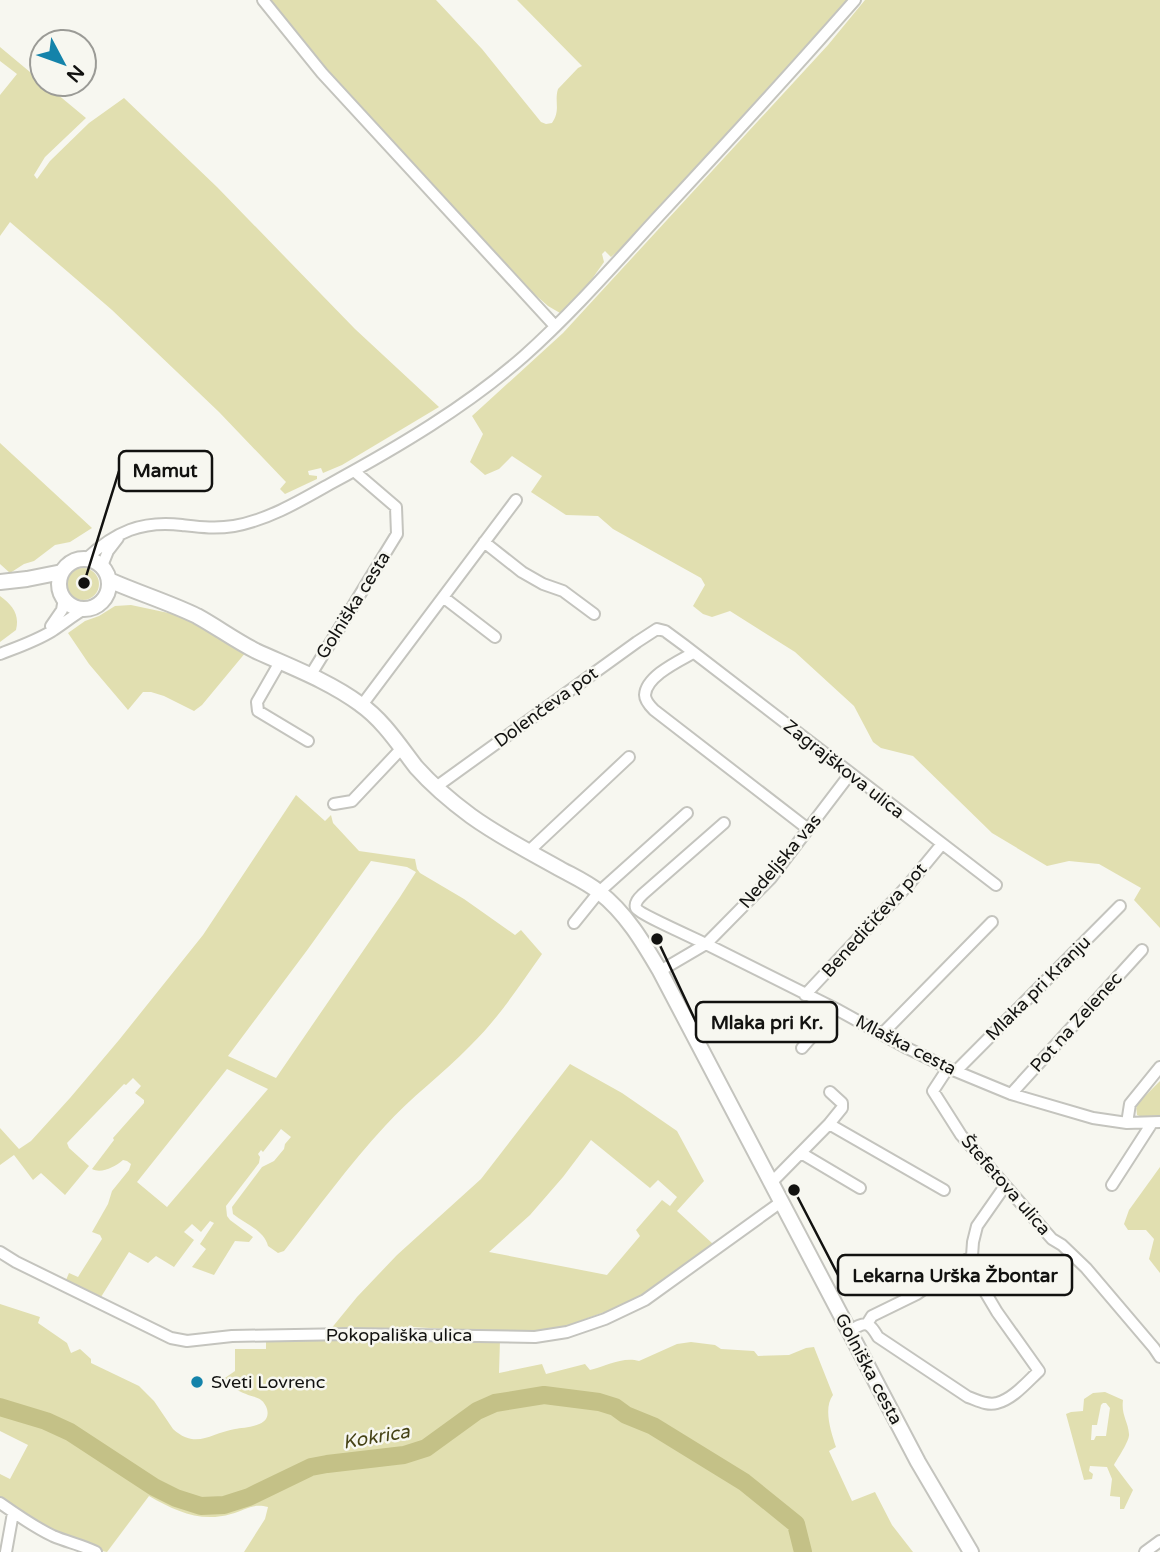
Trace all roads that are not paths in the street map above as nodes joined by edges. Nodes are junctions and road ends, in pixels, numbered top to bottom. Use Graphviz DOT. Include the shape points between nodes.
graph roads {
  1 [pos="263,0"];
  2 [pos="855,0"];
  3 [pos="555,326"];
  4 [pos="354,471"];
  5 [pos="516,500"];
  6 [pos="122,533"];
  7 [pos="484,542"];
  8 [pos="86,559"];
  9 [pos="102,566"];
  10 [pos="62,572"];
  11 [pos="109,580"];
  12 [pos="4,582"];
  13 [pos="62,594"];
  14 [pos="106,595"];
  15 [pos="146,596"];
  16 [pos="443,597"];
  17 [pos="86,608"];
  18 [pos="594,614"];
  19 [pos="657,629"];
  20 [pos="43,636"];
  21 [pos="495,638"];
  22 [pos="693,653"];
  23 [pos="0,654"];
  24 [pos="280,662"];
  25 [pos="310,676"];
  26 [pos="362,705"];
  27 [pos="307,741"];
  28 [pos="402,748"];
  29 [pos="629,757"];
  30 [pos="850,774"];
  31 [pos="436,787"];
  32 [pos="334,804"];
  33 [pos="687,813"];
  34 [pos="724,823"];
  35 [pos="808,830"];
  36 [pos="942,844"];
  37 [pos="529,851"];
  38 [pos="996,885"];
  39 [pos="598,892"];
  40 [pos="1120,906"];
  41 [pos="992,922"];
  42 [pos="574,923"];
  43 [pos="706,944"];
  44 [pos="1142,950"];
  45 [pos="660,971"];
  46 [pos="805,995"];
  47 [pos="836,1009"];
  48 [pos="882,1034"];
  49 [pos="802,1048"];
  50 [pos="1160,1067"];
  51 [pos="952,1069"];
  52 [pos="830,1092"];
  53 [pos="1011,1094"];
  54 [pos="1127,1123"];
  55 [pos="1156,1123"];
  56 [pos="829,1124"];
  57 [pos="800,1153"];
  58 [pos="771,1183"];
  59 [pos="1112,1185"];
  60 [pos="1005,1186"];
  61 [pos="860,1188"];
  62 [pos="944,1190"];
  63 [pos="781,1202"];
  64 [pos="0,1252"];
  65 [pos="972,1256"];
  66 [pos="867,1324"];
  67 [pos="849,1331"];
  68 [pos="1160,1357"];
  69 [pos="0,1503"];
  70 [pos="13,1513"];
  71 [pos="1160,1541"];
  72 [pos="6,1552"];
  73 [pos="96,1552"];
  74 [pos="971,1552"];
  75 [pos="1145,1552"];
  1 -- 3 [label="street" via="322,73"];
  2 -- 3 [label="street"];
  3 -- 4 [label="street" via="476,394"];
  4 -- 6 [label="street" via="267,517 238,525 147,524"];
  4 -- 25 [label="street, Golniška cesta" via="396,507 397,534"];
  5 -- 7 [label="street"];
  6 -- 8 [label="street"];
  6 -- 9 [label="street"];
  7 -- 16 [label="street"];
  7 -- 18 [label="street" via="522,572 563,591"];
  8 -- 9 [label="main road"];
  8 -- 10 [label="main road" via="68,564"];
  9 -- 11 [label="main road"];
  10 -- 12 [label="main road"];
  10 -- 13 [label="main road"];
  11 -- 14 [label="main road"];
  11 -- 15 [label="main road"];
  12 -- 13 [label="main road" via="42,585"];
  13 -- 17 [label="main road" via="70,605"];
  13 -- 20 [label="street" via="62,610"];
  14 -- 15 [label="main road"];
  14 -- 17 [label="main road"];
  15 -- 24 [label="main road, Golniška cesta" via="181,608"];
  16 -- 21 [label="street"];
  16 -- 26 [label="street"];
  17 -- 20 [label="street"];
  19 -- 22 [label="street, Zagrajškova ulica"];
  19 -- 31 [label="street, Dolenčeva pot"];
  20 -- 23 [label="street"];
  22 -- 30 [label="street, Zagrajškova ulica"];
  22 -- 35 [label="street" via="654,677 645,692 648,704"];
  24 -- 25 [label="main road, Golniška cesta"];
  24 -- 27 [label="street" via="257,702 258,711"];
  25 -- 26 [label="main road, Golniška cesta"];
  26 -- 28 [label="main road, Golniška cesta"];
  28 -- 31 [label="main road, Golniška cesta"];
  28 -- 32 [label="street" via="352,801"];
  29 -- 37 [label="street"];
  30 -- 35 [label="street, Nedeljska vas"];
  30 -- 36 [label="street, Zagrajškova ulica"];
  31 -- 37 [label="main road, Golniška cesta" via="470,816"];
  33 -- 39 [label="street"];
  34 -- 43 [label="street" via="635,905"];
  35 -- 43 [label="street, Nedeljska vas" via="771,878"];
  36 -- 38 [label="street, Zagrajškova ulica"];
  36 -- 46 [label="street, Benedičičeva pot"];
  37 -- 39 [label="main road, Golniška cesta"];
  39 -- 42 [label="street"];
  39 -- 45 [label="main road, Golniška cesta" via="627,920"];
  40 -- 51 [label="street, Mlaka pri Kranju"];
  41 -- 48 [label="street"];
  43 -- 45 [label="street"];
  43 -- 46 [label="street, Mlaška cesta"];
  44 -- 53 [label="street, Pot na Zelenec"];
  45 -- 58 [label="main road, Golniška cesta"];
  46 -- 47 [label="street, Mlaška cesta"];
  47 -- 48 [label="street, Mlaška cesta"];
  47 -- 49 [label="street"];
  48 -- 51 [label="street, Mlaška cesta"];
  50 -- 54 [label="street" via="1130,1104"];
  51 -- 53 [label="street, Mlaška cesta"];
  51 -- 60 [label="street, Štefetova ulica" via="933,1091 961,1135"];
  52 -- 56 [label="street" via="842,1108"];
  53 -- 54 [label="street, Mlaška cesta" via="1072,1113"];
  54 -- 55 [label="street, Mlaška cesta"];
  55 -- 59 [label="street, Mlaška cesta"];
  56 -- 57 [label="street"];
  56 -- 62 [label="street"];
  57 -- 58 [label="street"];
  57 -- 61 [label="street"];
  58 -- 63 [label="main road, Golniška cesta"];
  60 -- 65 [label="street" via="977,1226"];
  60 -- 68 [label="street, Štefetova ulica" via="1052,1239 1086,1268"];
  63 -- 64 [label="street, Pokopališka ulica" via="645,1300 579,1328 535,1337 349,1334 171,1338"];
  63 -- 67 [label="main road, Golniška cesta"];
  65 -- 66 [label="street" via="917,1294 872,1316"];
  65 -- 66 [label="street" via="978,1280 1039,1371 1012,1396 996,1404 968,1396 877,1337"];
  66 -- 67 [label="street"];
  67 -- 74 [label="main road, Golniška cesta"];
  69 -- 70 [label="street"];
  70 -- 72 [label="street"];
  70 -- 73 [label="street"];
  71 -- 75 [label="street"];
}
